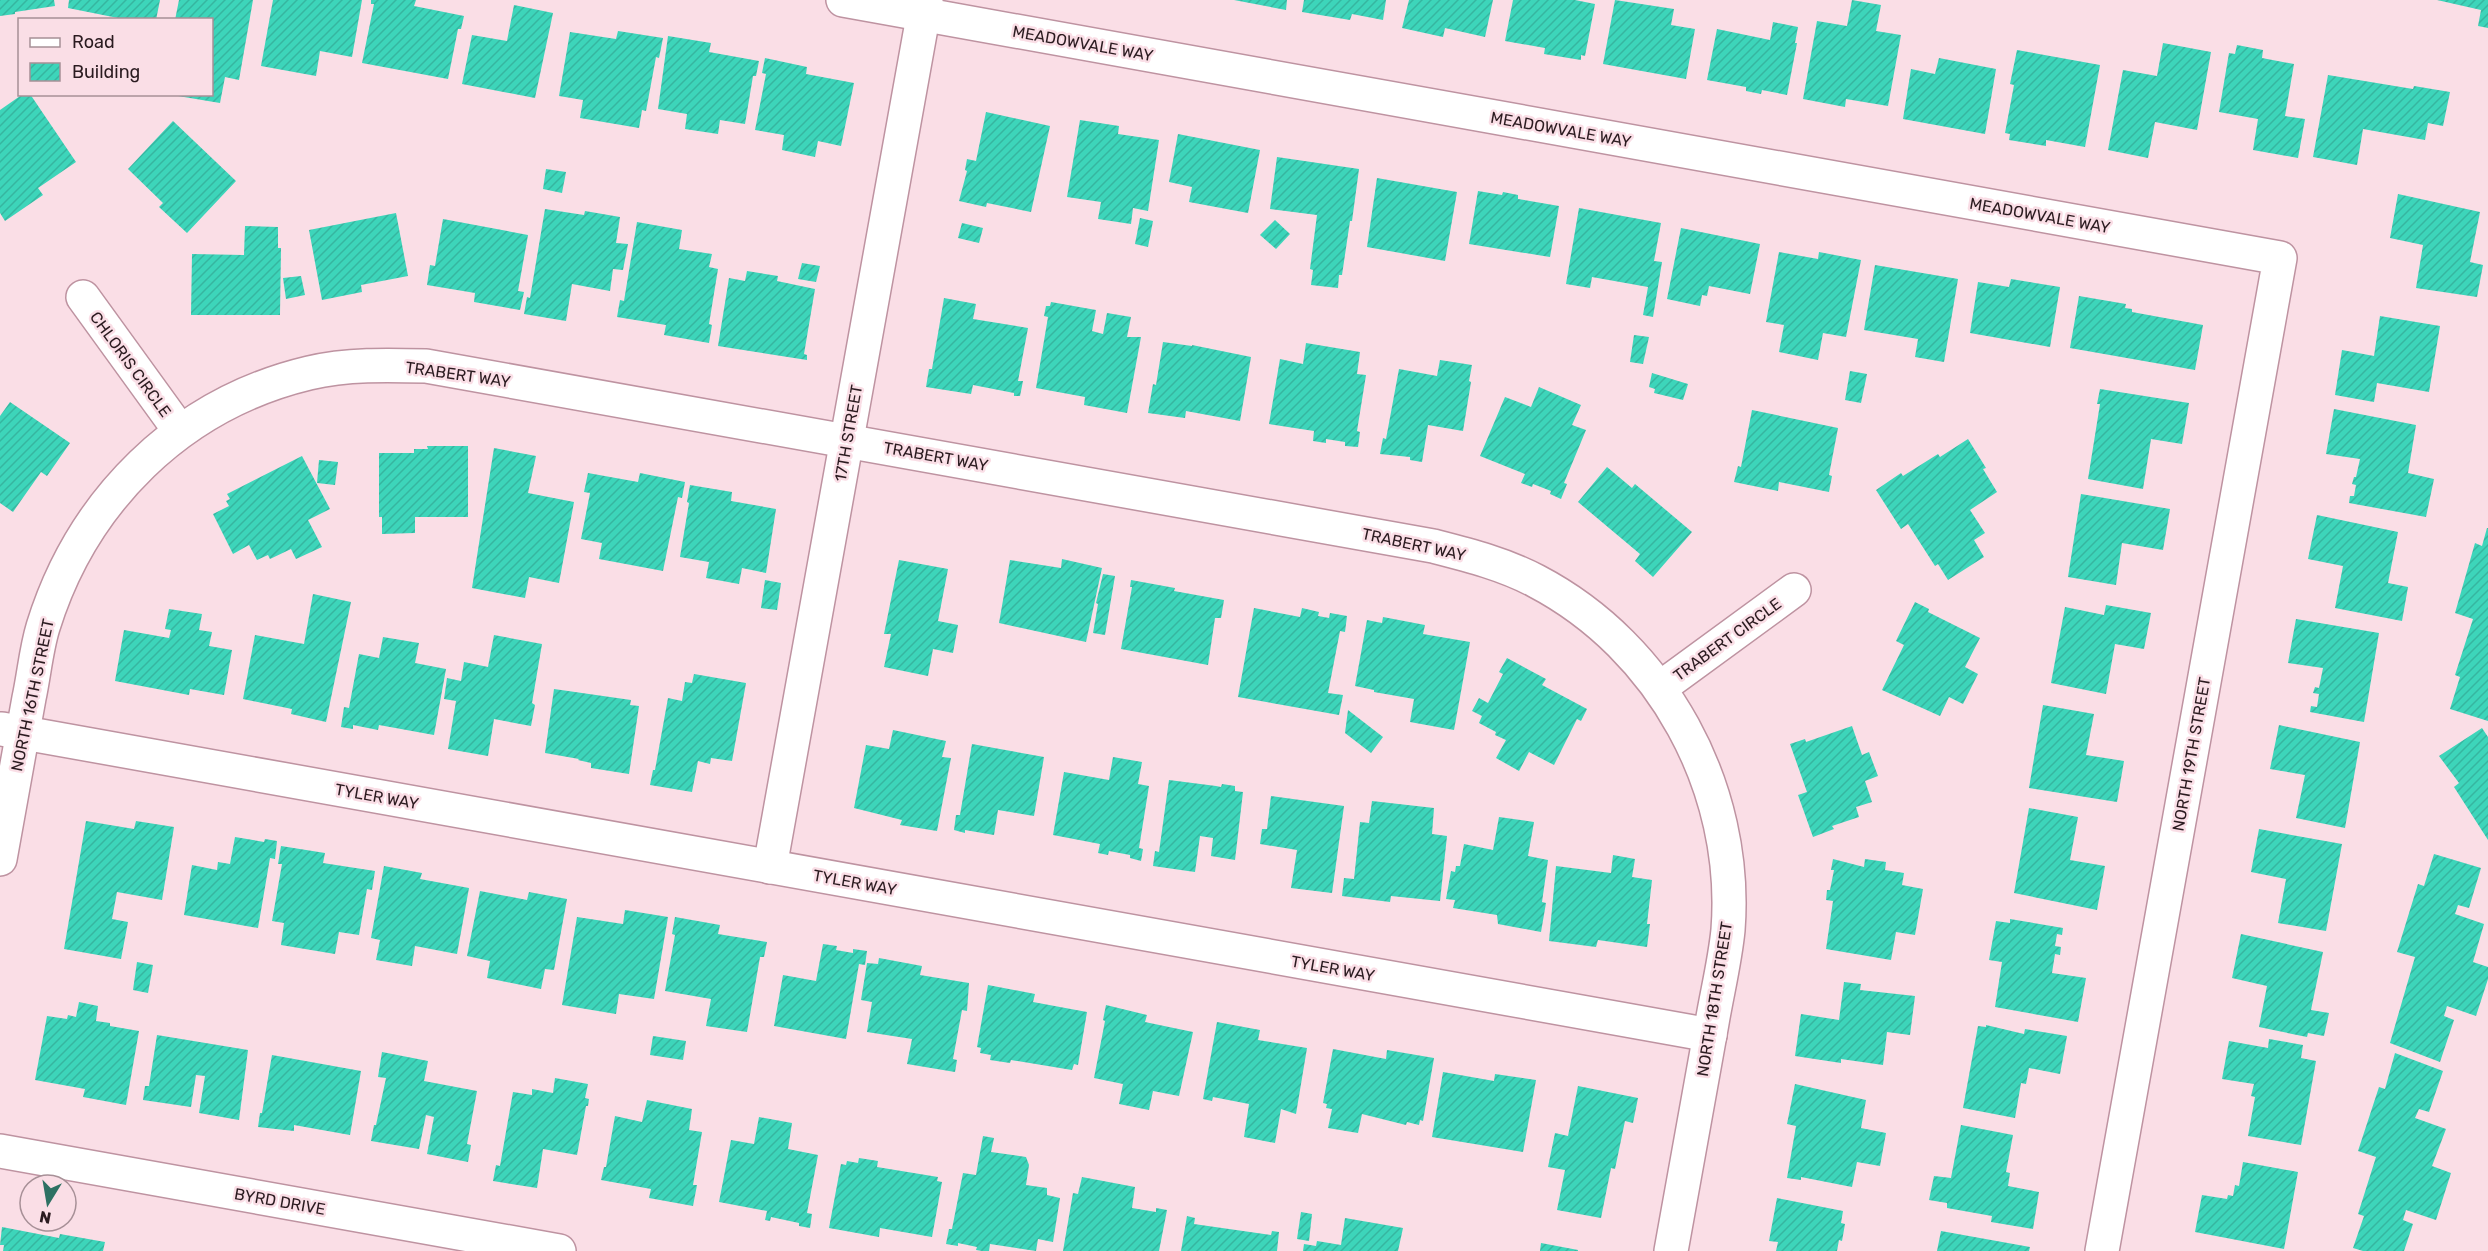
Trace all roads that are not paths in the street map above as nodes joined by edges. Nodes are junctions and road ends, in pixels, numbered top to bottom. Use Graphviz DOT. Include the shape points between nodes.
graph roads {
  1 [pos="843,0"];
  2 [pos="924,7"];
  3 [pos="2280,258"];
  4 [pos="83,297"];
  5 [pos="180,431"];
  6 [pos="846,440"];
  7 [pos="1794,590"];
  8 [pos="1660,688"];
  9 [pos="11,731"];
  10 [pos="0,859"];
  11 [pos="770,867"];
  12 [pos="1710,1035"];
  13 [pos="0,1151"];
  14 [pos="559,1251"];
  15 [pos="1671,1251"];
  16 [pos="2102,1251"];
  1 -- 2 [label="street, MEADOWVALE WAY"];
  2 -- 3 [label="street, MEADOWVALE WAY"];
  2 -- 6 [label="street, 17TH STREET"];
  3 -- 16 [label="street, NORTH 19TH STREET"];
  4 -- 5 [label="street, CHLORIS CIRCLE"];
  5 -- 6 [label="street, TRABERT WAY" via="250,392 309,373 369,365 426,366"];
  5 -- 9 [label="street, NORTH 16TH STREET" via="128,476 93,520 64,572 42,628"];
  6 -- 8 [label="street, TRABERT WAY" via="1433,546 1484,559 1536,580 1581,609 1623,644"];
  6 -- 11 [label="street, 17TH STREET"];
  7 -- 8 [label="street, TRABERT CIRCLE"];
  8 -- 12 [label="street, NORTH 18TH STREET" via="1701,760 1719,816 1728,870 1728,930"];
  9 -- 10 [label="street, NORTH 16TH STREET"];
  9 -- 11 [label="street, TYLER WAY"];
  11 -- 12 [label="street, TYLER WAY"];
  12 -- 15 [label="street, NORTH 18TH STREET"];
  13 -- 14 [label="street, BYRD DRIVE"];
}
